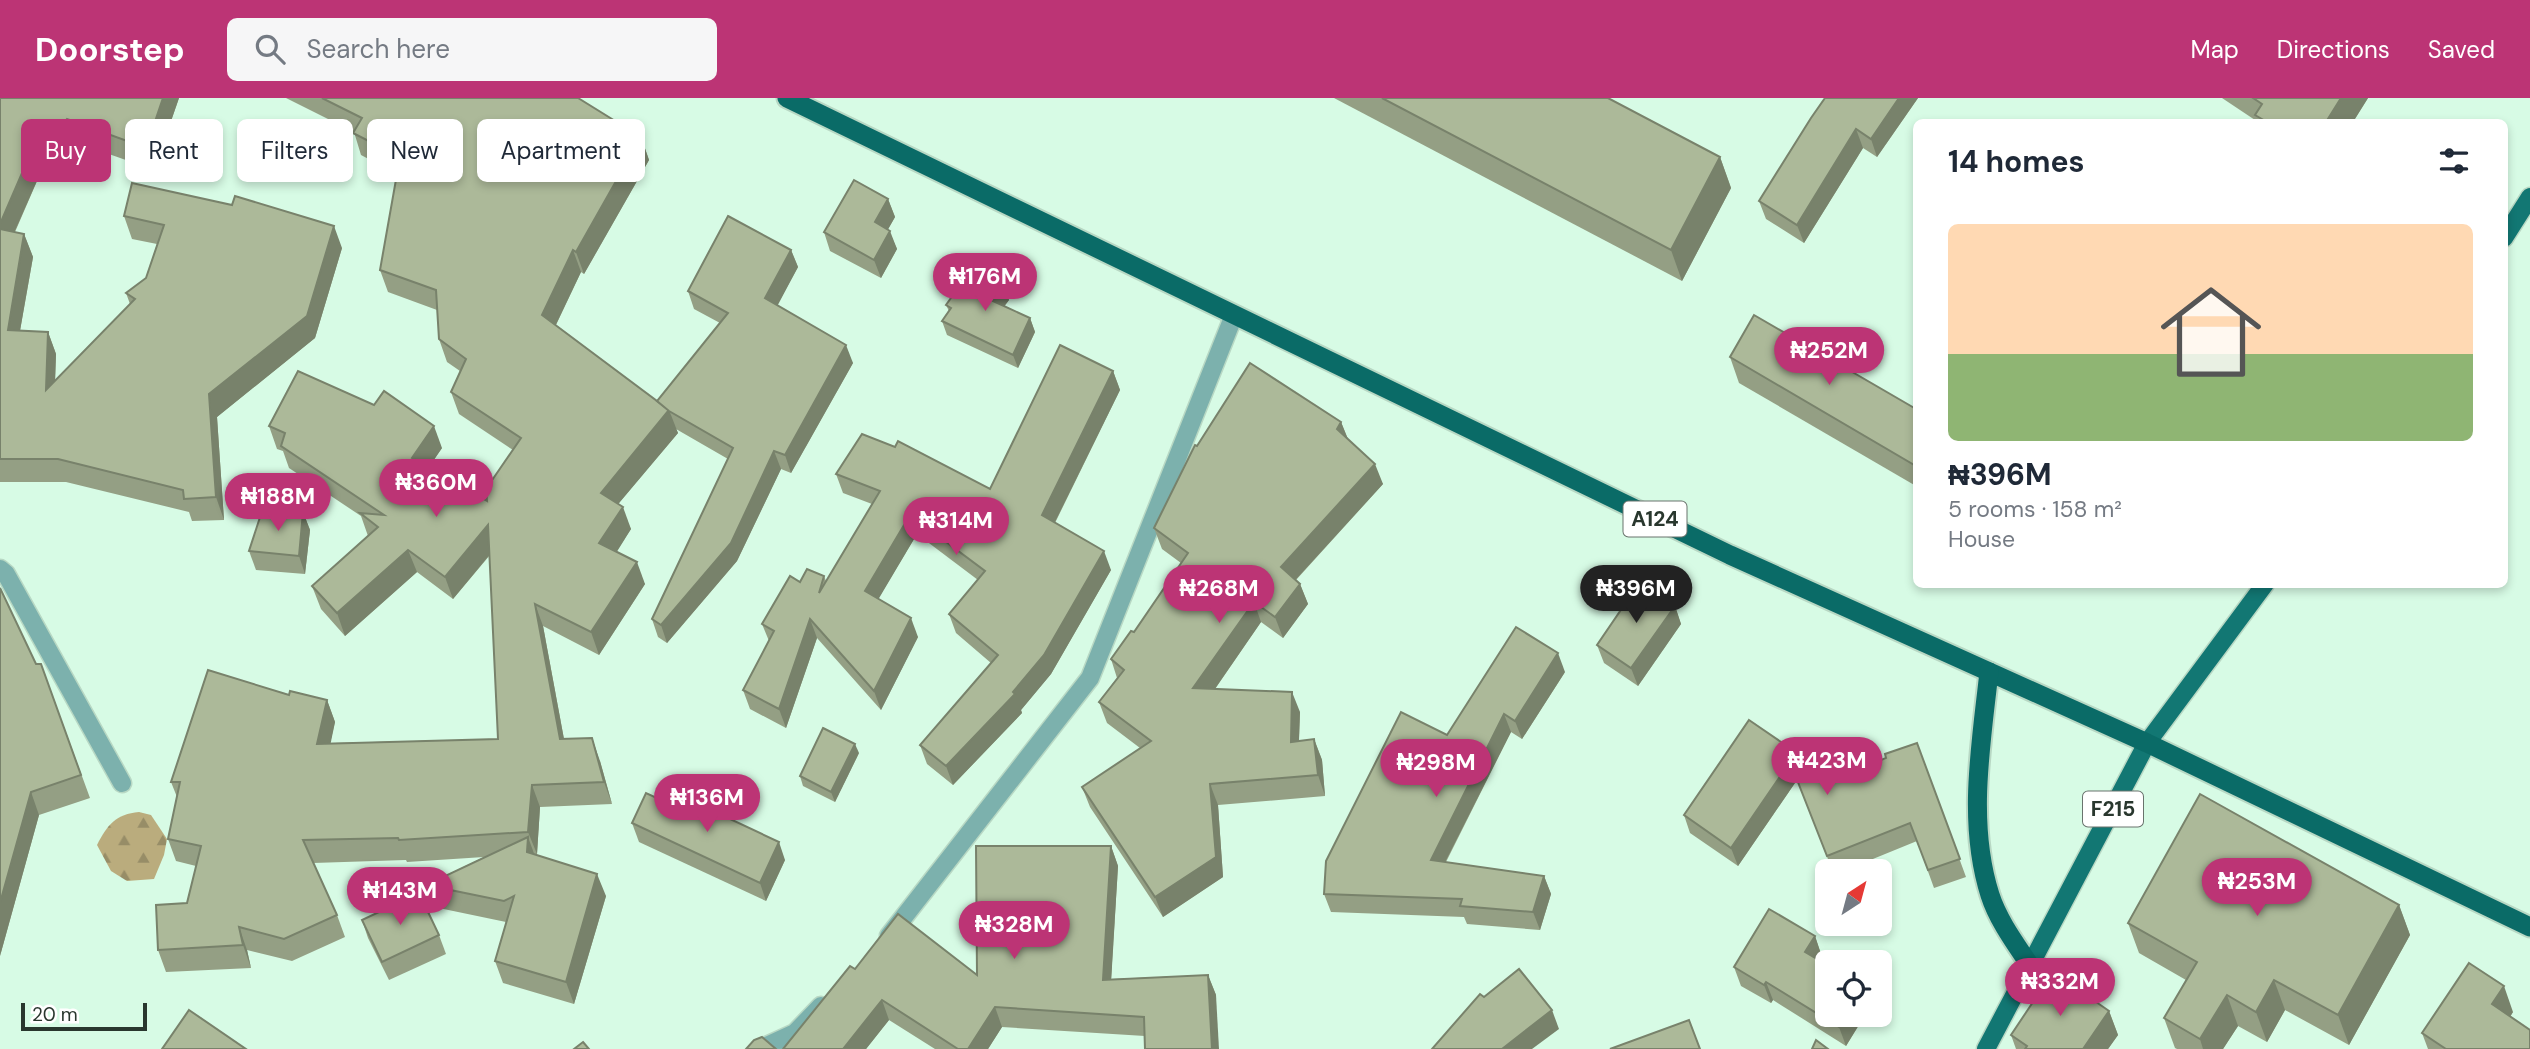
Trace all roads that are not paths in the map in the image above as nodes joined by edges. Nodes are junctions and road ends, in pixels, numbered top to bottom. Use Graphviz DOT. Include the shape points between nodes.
graph roads {
  1 [pos="787,98"];
  2 [pos="2530,197"];
  3 [pos="2508,232"];
  4 [pos="1234,315"];
  5 [pos="0,569"];
  6 [pos="2262,588"];
  7 [pos="1989,672"];
  8 [pos="2147,743"];
  9 [pos="122,783"];
  10 [pos="2530,927"];
  11 [pos="875,950"];
  12 [pos="2029,964"];
  13 [pos="831,996"];
  14 [pos="760,1049"];
  15 [pos="1986,1049"];
  1 -- 4 [label="highway, A124"];
  2 -- 3 [label="main road"];
  4 -- 7 [label="highway, A124" via="1730,555"];
  4 -- 11 [label="street" via="1090,678"];
  5 -- 9 [label="street"];
  6 -- 8 [label="main road, F215"];
  7 -- 8 [label="highway, A124"];
  7 -- 12 [label="highway" via="1979,765 1981,852 1990,895"];
  8 -- 10 [label="highway, A124"];
  8 -- 12 [label="main road, F215"];
  12 -- 15 [label="main road, F215"];
  13 -- 14 [label="street" via="795,1033"];
}
